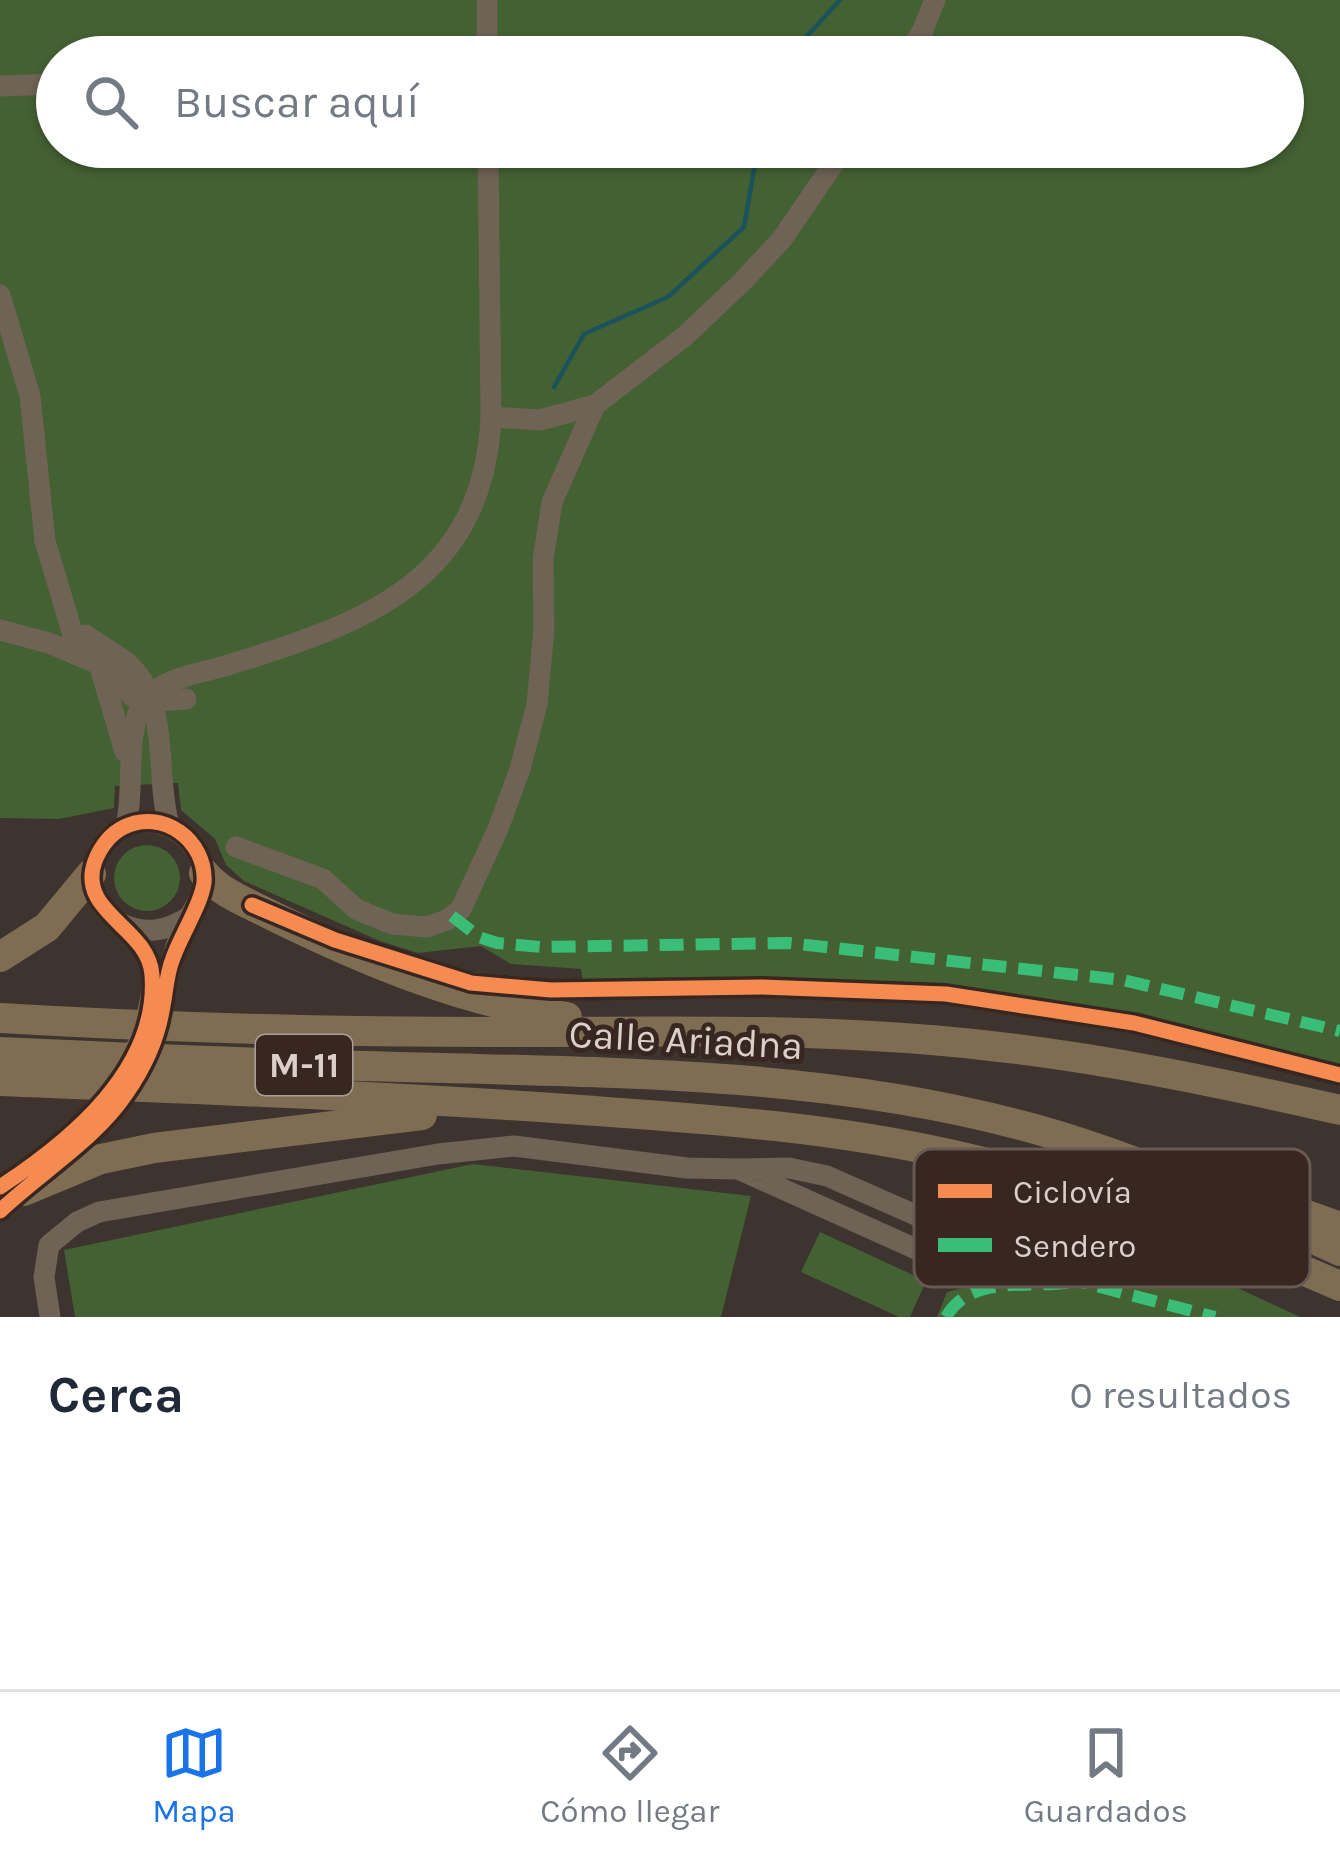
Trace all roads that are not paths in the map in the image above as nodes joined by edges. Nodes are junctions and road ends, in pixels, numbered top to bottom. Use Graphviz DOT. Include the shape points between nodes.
graph roads {
  1 [pos="487,0"];
  2 [pos="935,0"];
  3 [pos="488,36"];
  4 [pos="916,36"];
  5 [pos="36,85"];
  6 [pos="0,86"];
  7 [pos="488,168"];
  8 [pos="831,168"];
  9 [pos="0,295"];
  10 [pos="595,405"];
  11 [pos="491,417"];
  12 [pos="63,609"];
  13 [pos="0,630"];
  14 [pos="73,635"];
  15 [pos="49,643"];
  16 [pos="127,663"];
  17 [pos="100,664"];
  18 [pos="230,664"];
  19 [pos="190,675"];
  20 [pos="147,698"];
  21 [pos="186,699"];
  22 [pos="162,767"];
  23 [pos="131,782"];
  24 [pos="169,825"];
  25 [pos="126,826"];
  26 [pos="236,847"];
  27 [pos="204,873"];
  28 [pos="91,874"];
  29 [pos="252,905"];
  30 [pos="189,917"];
  31 [pos="122,924"];
  32 [pos="0,957"];
  33 [pos="157,1001"];
  34 [pos="0,1018"];
  35 [pos="668,1031"];
  36 [pos="0,1052"];
  37 [pos="1340,1075"];
  38 [pos="0,1081"];
  39 [pos="530,1106"];
  40 [pos="1340,1110"];
  41 [pos="922,1149"];
  42 [pos="1095,1149"];
  43 [pos="738,1169"];
  44 [pos="8,1196"];
  45 [pos="914,1215"];
  46 [pos="1310,1216"];
  47 [pos="1340,1227"];
  48 [pos="1310,1237"];
  49 [pos="914,1248"];
  50 [pos="1340,1251"];
  51 [pos="1310,1275"];
  52 [pos="1340,1291"];
  53 [pos="50,1317"];
  1 -- 3 [label="street"];
  2 -- 4 [label="street"];
  5 -- 6 [label="street"];
  7 -- 11 [label="street"];
  8 -- 10 [label="street" via="743,281"];
  9 -- 12 [label="street" via="31,397 38,500"];
  10 -- 11 [label="street" via="540,420"];
  10 -- 26 [label="street" via="551,502 537,704 520,770 461,909 427,927 392,924 356,909 323,879"];
  11 -- 18 [label="street" via="476,502 415,584 371,613"];
  12 -- 14 [label="street"];
  12 -- 16 [label="street"];
  13 -- 15 [label="street"];
  14 -- 15 [label="street"];
  14 -- 17 [label="street"];
  15 -- 17 [label="street"];
  16 -- 19 [label="street"];
  16 -- 20 [label="street"];
  17 -- 20 [label="street" via="132,695"];
  17 -- 23 [label="street"];
  18 -- 19 [label="street"];
  18 -- 21 [label="street"];
  19 -- 20 [label="street"];
  20 -- 21 [label="street"];
  20 -- 22 [label="street"];
  20 -- 23 [label="street"];
  21 -- 22 [label="street"];
  22 -- 24 [label="street"];
  23 -- 25 [label="street"];
  24 -- 25 [label="street"];
  24 -- 27 [label="street" via="190,840"];
  25 -- 28 [label="street" via="104,843"];
  27 -- 29 [label="highway"];
  27 -- 30 [label="street"];
  28 -- 31 [label="street" via="104,910"];
  28 -- 32 [label="highway" via="47,927"];
  29 -- 35 [label="highway" via="336,947 480,1000"];
  29 -- 37 [label="street" via="471,983 946,994 1134,1023"];
  30 -- 31 [label="street" via="147,932"];
  30 -- 33 [label="street"];
  31 -- 33 [label="street" via="149,962"];
  33 -- 44 [label="street" via="145,1064 118,1105"];
  34 -- 35 [label="highway" via="268,1032"];
  35 -- 40 [label="highway" via="979,1044"];
  36 -- 42 [label="highway, Calle Ariadna / M-11" via="608,1072 836,1088 1018,1124"];
  38 -- 39 [label="highway, Calle Ariadna / M-11"];
  39 -- 41 [label="highway, Calle Ariadna / M-11" via="781,1125"];
  39 -- 44 [label="highway" via="154,1148 101,1159"];
  43 -- 45 [label="street" via="826,1176"];
  43 -- 49 [label="street"];
  43 -- 53 [label="street" via="514,1146 100,1212 49,1245"];
  46 -- 47 [label="highway"];
  48 -- 50 [label="highway, Calle Ariadna / M-11"];
  51 -- 52 [label="highway, Calle Ariadna / M-11"];
}
